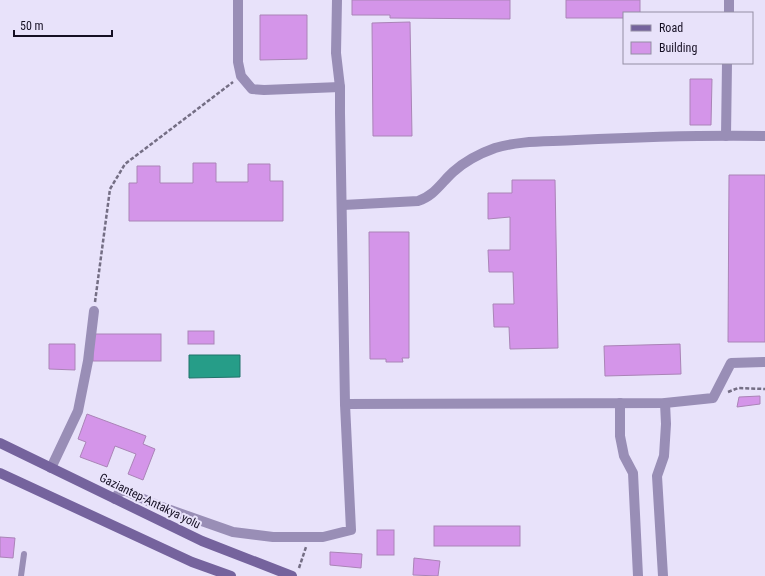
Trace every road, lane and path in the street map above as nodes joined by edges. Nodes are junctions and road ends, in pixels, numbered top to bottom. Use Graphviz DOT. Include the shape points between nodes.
graph roads {
  1 [pos="238,0"];
  2 [pos="336,0"];
  3 [pos="729,0"];
  4 [pos="729,12"];
  5 [pos="727,64"];
  6 [pos="242,76"];
  7 [pos="340,87"];
  8 [pos="726,136"];
  9 [pos="765,136"];
  10 [pos="343,205"];
  11 [pos="94,311"];
  12 [pos="765,362"];
  13 [pos="765,389"];
  14 [pos="713,398"];
  15 [pos="620,403"];
  16 [pos="665,403"];
  17 [pos="345,404"];
  18 [pos="0,443"];
  19 [pos="51,468"];
  20 [pos="0,474"];
  21 [pos="115,499"];
  22 [pos="310,537"];
  23 [pos="24,554"];
  24 [pos="296,573"];
  25 [pos="21,576"];
  26 [pos="231,576"];
  27 [pos="638,576"];
  28 [pos="663,576"];
  1 -- 6 [label="street" via="238,62"];
  2 -- 7 [label="street" via="336,53"];
  3 -- 4 [label="street"];
  5 -- 8 [label="street"];
  6 -- 7 [label="street" via="252,88 264,90"];
  6 -- 11 [label="path" via="124,164 110,189"];
  7 -- 10 [label="street"];
  8 -- 9 [label="street"];
  8 -- 10 [label="street" via="618,138 512,144 470,160 454,171 427,198 418,201"];
  10 -- 17 [label="street"];
  11 -- 19 [label="street" via="78,411"];
  12 -- 14 [label="street" via="731,363"];
  13 -- 14 [label="path" via="738,388"];
  14 -- 16 [label="street"];
  15 -- 16 [label="street"];
  15 -- 17 [label="street"];
  15 -- 27 [label="street" via="620,436 624,456 633,473"];
  16 -- 28 [label="street" via="664,456 657,476"];
  17 -- 22 [label="street" via="352,530 323,537"];
  18 -- 19 [label="main road, Gaziantep-Antakya yolu"];
  19 -- 21 [label="main road, Gaziantep-Antakya yolu"];
  20 -- 26 [label="main road" via="192,562"];
  21 -- 22 [label="street" via="120,491 126,491 159,506 232,532 273,537"];
  21 -- 24 [label="main road, Gaziantep-Antakya yolu" via="202,541"];
  22 -- 24 [label="path"];
  23 -- 25 [label="lane"];
}
